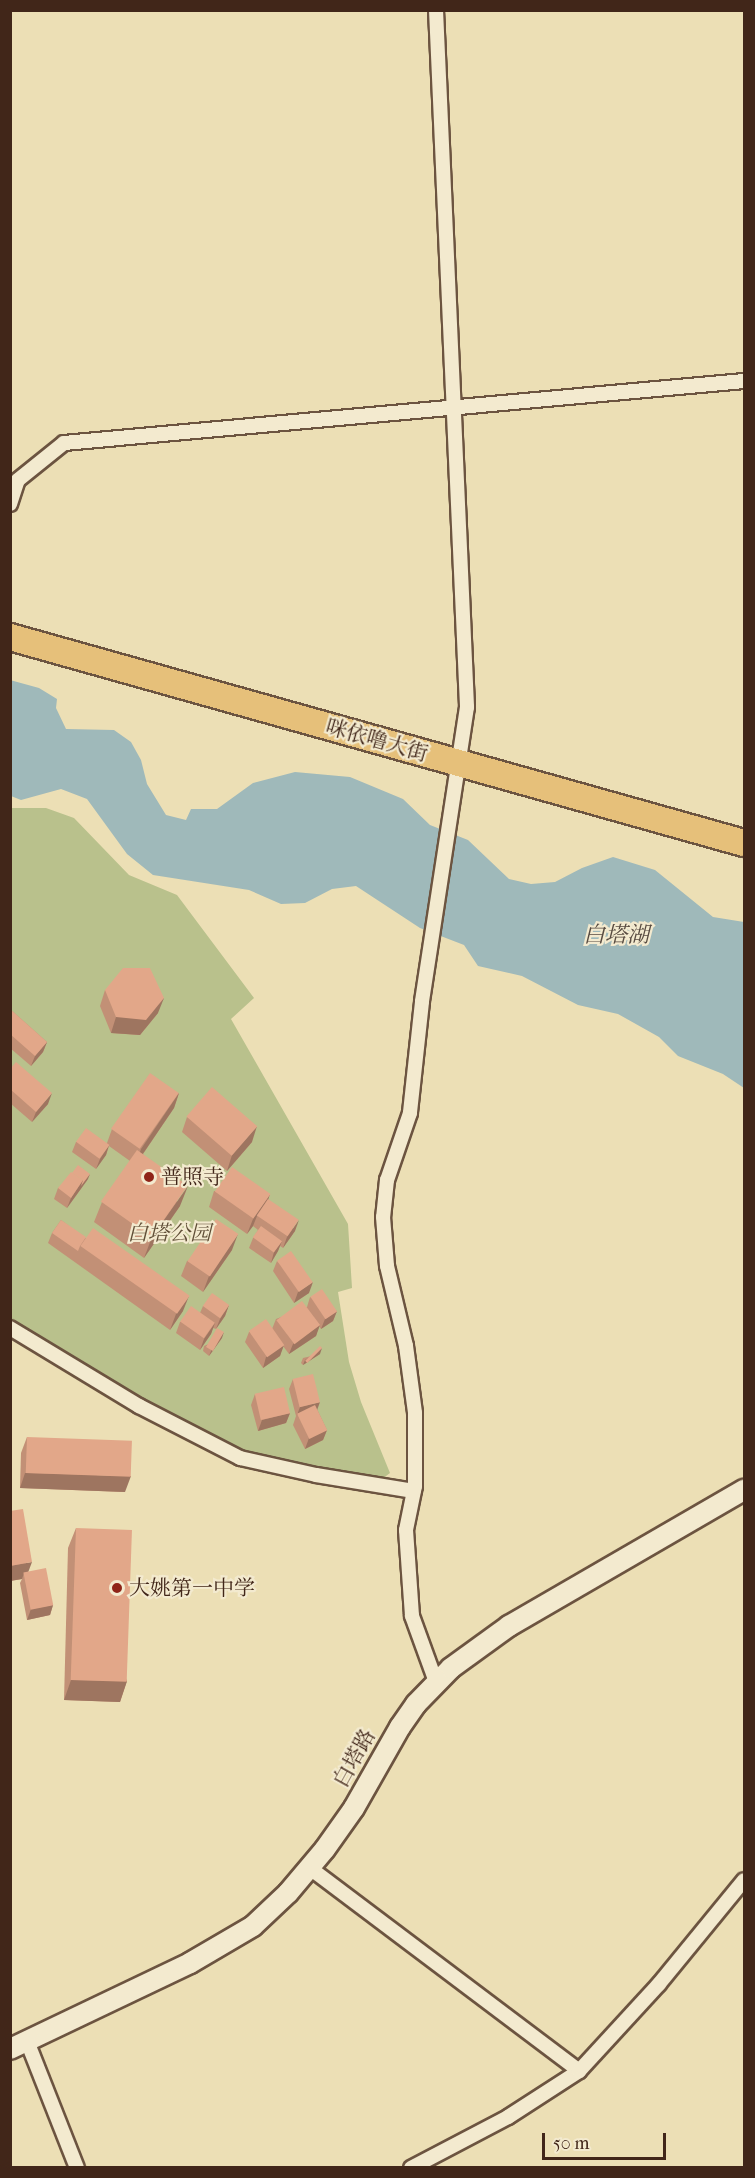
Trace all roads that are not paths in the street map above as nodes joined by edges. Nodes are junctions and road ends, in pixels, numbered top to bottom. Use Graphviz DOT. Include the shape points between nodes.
graph roads {
  1 [pos="435,10"];
  2 [pos="744,381"];
  3 [pos="453,408"];
  4 [pos="10,504"];
  5 [pos="10,637"];
  6 [pos="460,764"];
  7 [pos="744,843"];
  8 [pos="10,1328"];
  9 [pos="744,1490"];
  10 [pos="414,1491"];
  11 [pos="436,1682"];
  12 [pos="310,1868"];
  13 [pos="744,1880"];
  14 [pos="19,2045"];
  15 [pos="579,2071"];
  16 [pos="77,2168"];
  17 [pos="411,2168"];
  1 -- 3 [label="street"];
  2 -- 3 [label="street"];
  3 -- 4 [label="street" via="64,443 18,480"];
  3 -- 6 [label="street" via="467,706"];
  5 -- 6 [label="highway, 咪依噜大街"];
  6 -- 7 [label="highway, 咪依噜大街"];
  6 -- 10 [label="street" via="410,1113 387,1180 383,1217 387,1266 406,1346 416,1413"];
  8 -- 10 [label="street" via="139,1406 240,1458"];
  9 -- 11 [label="street, 白塔路" via="509,1626 466,1655"];
  10 -- 11 [label="street" via="406,1539 412,1616"];
  11 -- 12 [label="street, 白塔路" via="400,1727 354,1808"];
  12 -- 14 [label="street, 白塔路" via="267,1915 229,1942"];
  12 -- 15 [label="street"];
  13 -- 15 [label="street"];
  14 -- 16 [label="street"];
  15 -- 17 [label="street" via="508,2117"];
}
